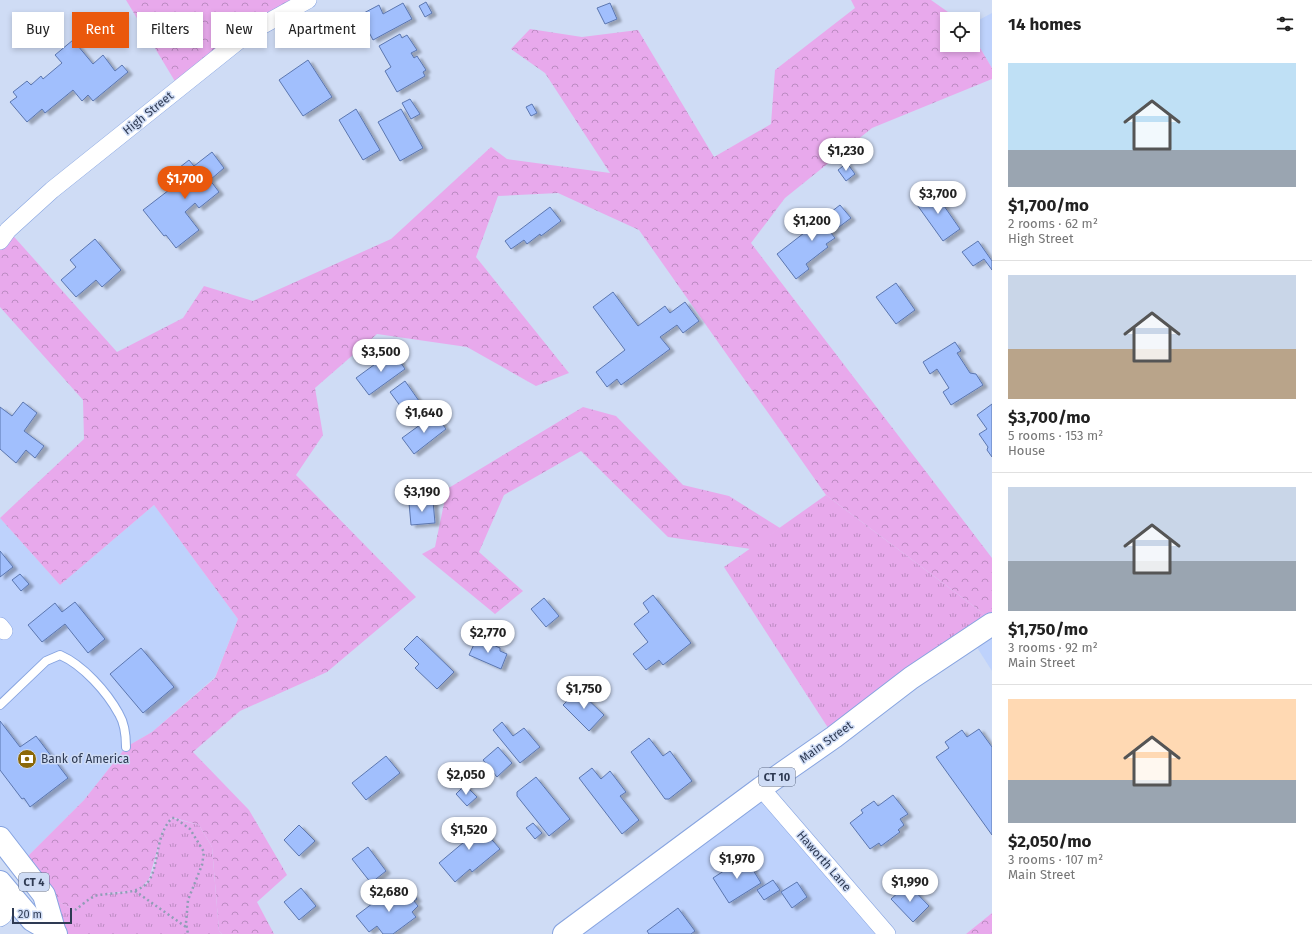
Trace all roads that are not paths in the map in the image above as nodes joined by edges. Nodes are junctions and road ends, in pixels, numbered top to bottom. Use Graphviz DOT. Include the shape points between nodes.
graph roads {
  1 [pos="308,0"];
  2 [pos="0,241"];
  3 [pos="988,629"];
  4 [pos="25,679"];
  5 [pos="0,696"];
  6 [pos="0,705"];
  7 [pos="126,747"];
  8 [pos="761,788"];
  9 [pos="0,838"];
  10 [pos="3,890"];
  11 [pos="0,918"];
  12 [pos="56,933"];
  13 [pos="564,934"];
  14 [pos="887,934"];
  1 -- 2 [label="street, High Street" via="247,34 52,190 8,230"];
  3 -- 8 [label="main road, Main Street / CT 10" via="911,678 834,737"];
  4 -- 5 [label="lane"];
  4 -- 6 [label="lane"];
  4 -- 7 [label="lane" via="46,661 60,655 69,659 92,678 120,714 126,731"];
  8 -- 13 [label="main road, Main Street / CT 10"];
  8 -- 14 [label="street, Haworth Lane"];
  9 -- 12 [label="main road, CT 4" via="44,895"];
  10 -- 11 [label="street" via="3,916"];
  10 -- 12 [label="main road, CT 4" via="32,920"];
}
